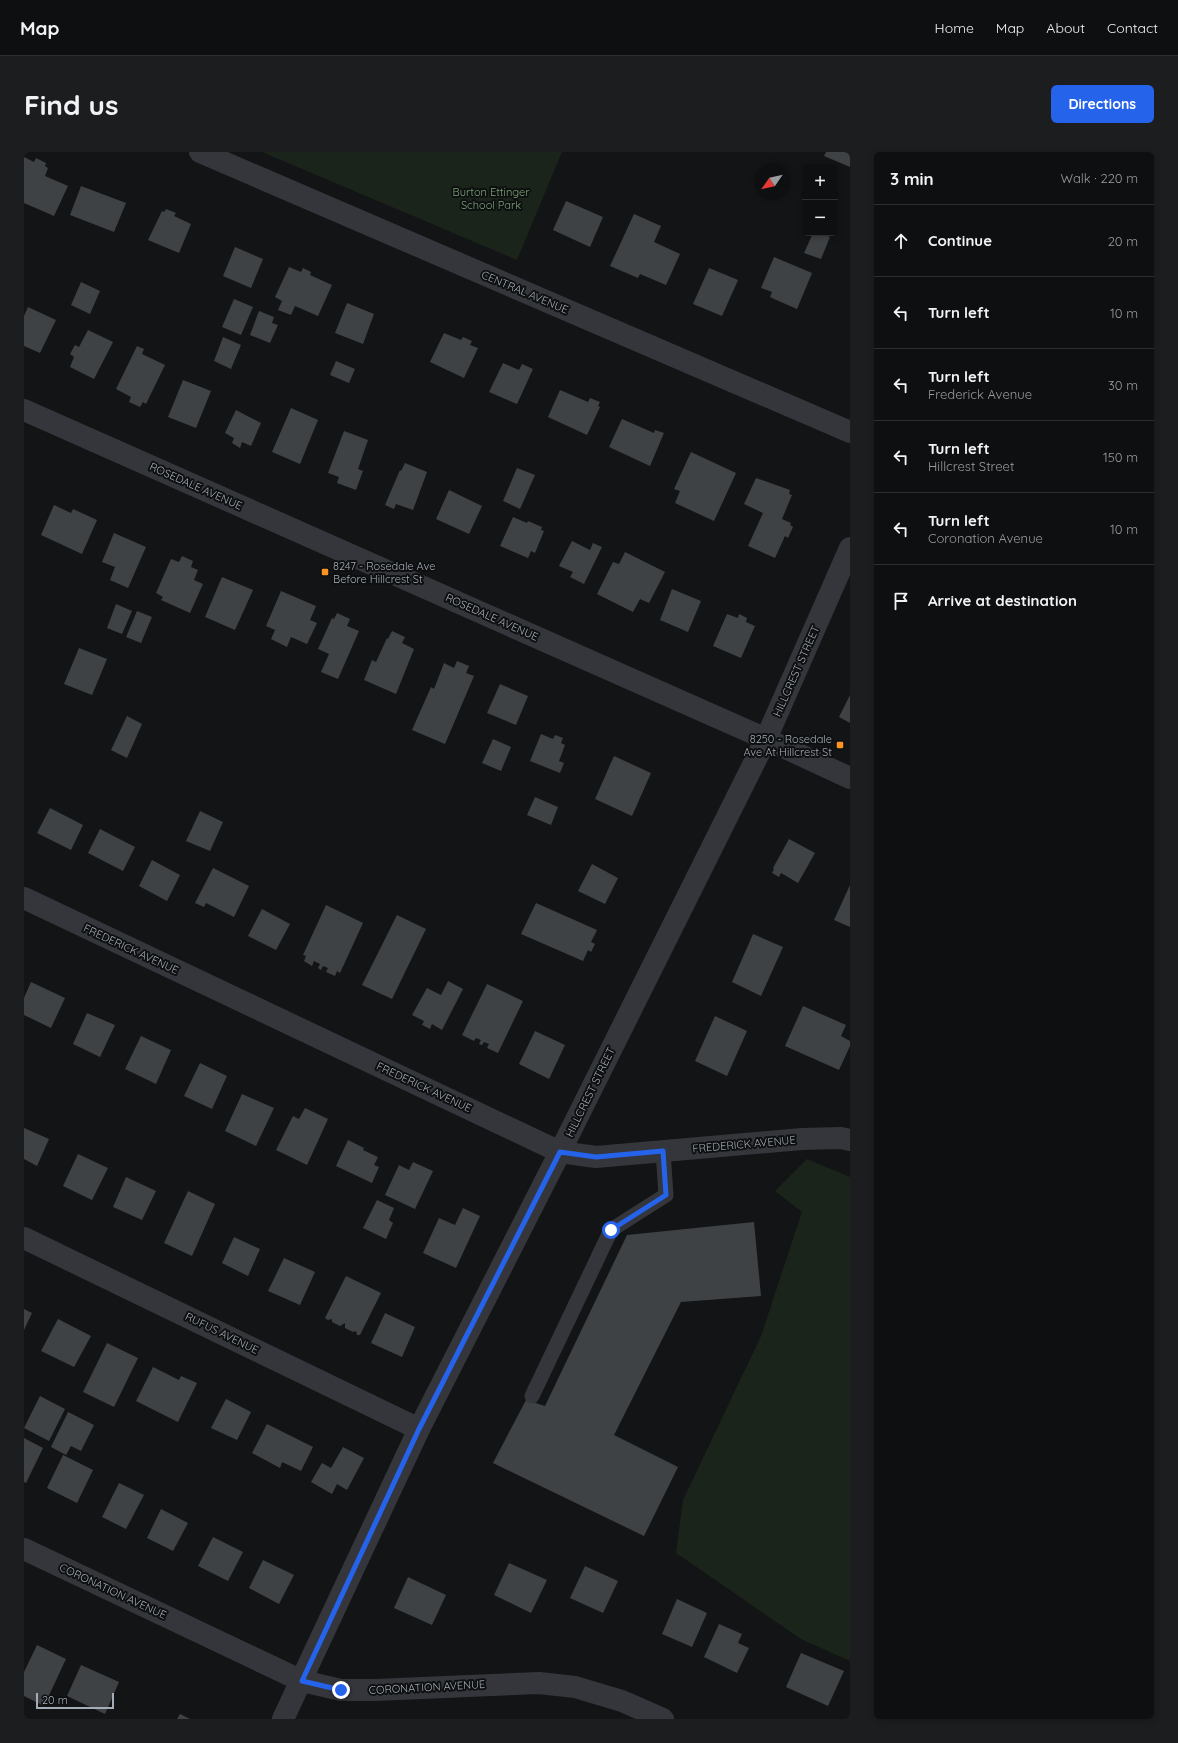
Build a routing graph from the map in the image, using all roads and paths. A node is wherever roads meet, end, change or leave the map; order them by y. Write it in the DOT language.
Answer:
graph roads {
  1 [pos="200,152"];
  2 [pos="24,410"];
  3 [pos="850,432"];
  4 [pos="850,548"];
  5 [pos="766,739"];
  6 [pos="850,778"];
  7 [pos="24,898"];
  8 [pos="850,1140"];
  9 [pos="663,1151"];
  10 [pos="560,1152"];
  11 [pos="24,1238"];
  12 [pos="532,1396"];
  13 [pos="419,1429"];
  14 [pos="24,1549"];
  15 [pos="302,1681"];
  16 [pos="283,1719"];
  17 [pos="663,1719"];
  1 -- 3 [label="street, CENTRAL AVENUE"];
  2 -- 5 [label="street, ROSEDALE AVENUE"];
  4 -- 5 [label="street, HILLCREST STREET"];
  5 -- 6 [label="street, ROSEDALE AVENUE"];
  5 -- 10 [label="street, HILLCREST STREET"];
  7 -- 10 [label="street, FREDERICK AVENUE"];
  8 -- 9 [label="street, FREDERICK AVENUE"];
  9 -- 10 [label="street, FREDERICK AVENUE"];
  9 -- 12 [label="lane"];
  10 -- 13 [label="street, HILLCREST STREET"];
  11 -- 13 [label="street, RUFUS AVENUE"];
  13 -- 15 [label="street, HILLCREST STREET"];
  14 -- 15 [label="street, CORONATION AVENUE"];
  15 -- 16 [label="street, HILLCREST STREET"];
  15 -- 17 [label="street, CORONATION AVENUE"];
}
